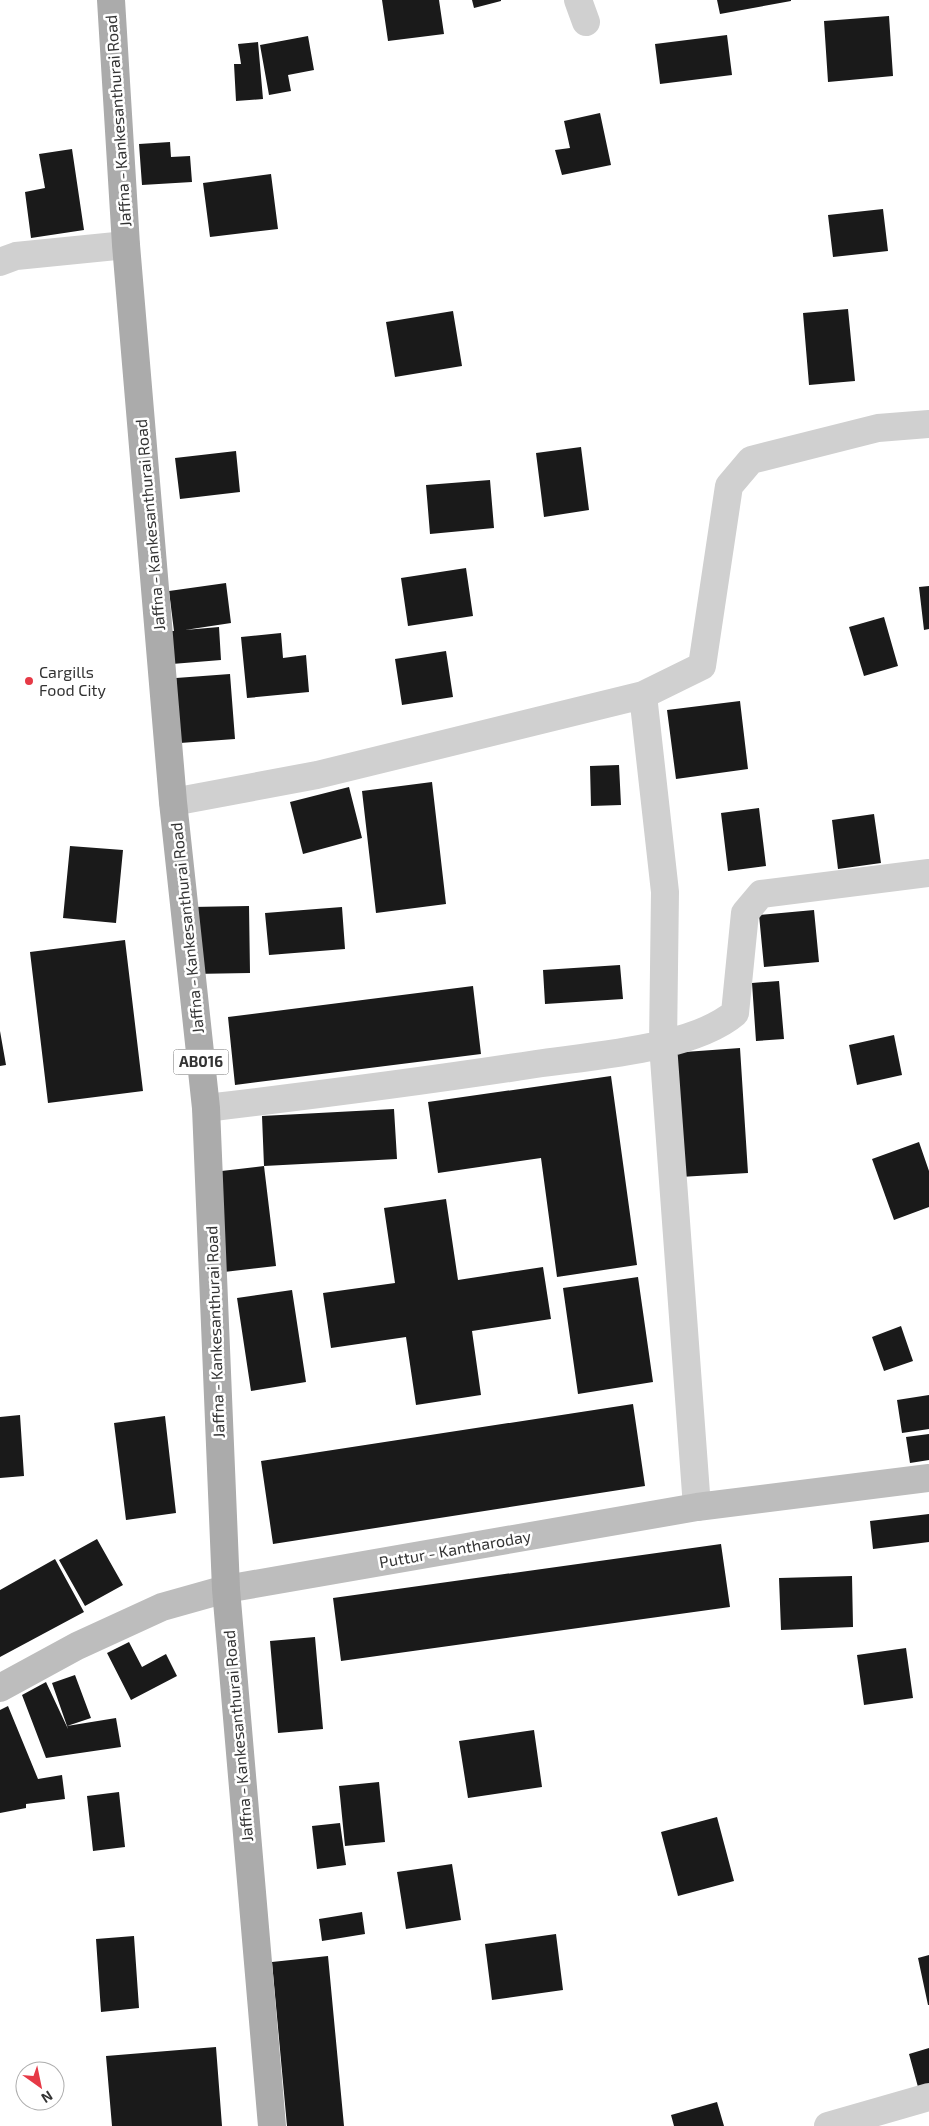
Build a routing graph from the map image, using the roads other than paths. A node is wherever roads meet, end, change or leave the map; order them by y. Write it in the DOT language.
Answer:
graph roads {
  1 [pos="111,0"];
  2 [pos="126,245"];
  3 [pos="0,262"];
  4 [pos="929,424"];
  5 [pos="643,695"];
  6 [pos="174,802"];
  7 [pos="929,873"];
  8 [pos="663,1045"];
  9 [pos="206,1108"];
  10 [pos="929,1478"];
  11 [pos="698,1507"];
  12 [pos="226,1589"];
  13 [pos="0,1688"];
  14 [pos="929,2097"];
  15 [pos="272,2126"];
  16 [pos="828,2126"];
  1 -- 2 [label="main road, Jaffna - Kankesanthurai Road / AB016"];
  2 -- 3 [label="street"];
  2 -- 6 [label="main road, Jaffna - Kankesanthurai Road / AB016"];
  4 -- 5 [label="street"];
  5 -- 6 [label="street"];
  5 -- 8 [label="street"];
  6 -- 9 [label="main road, Jaffna - Kankesanthurai Road / AB016"];
  7 -- 8 [label="street"];
  8 -- 9 [label="street"];
  8 -- 11 [label="street"];
  9 -- 12 [label="main road, Jaffna - Kankesanthurai Road / AB016"];
  10 -- 11 [label="main road, Puttur - Kantharoday"];
  11 -- 12 [label="main road, Puttur - Kantharoday"];
  12 -- 13 [label="main road, Puttur - Kantharoday"];
  12 -- 15 [label="main road, Jaffna - Kankesanthurai Road / AB016"];
  14 -- 16 [label="street"];
}
